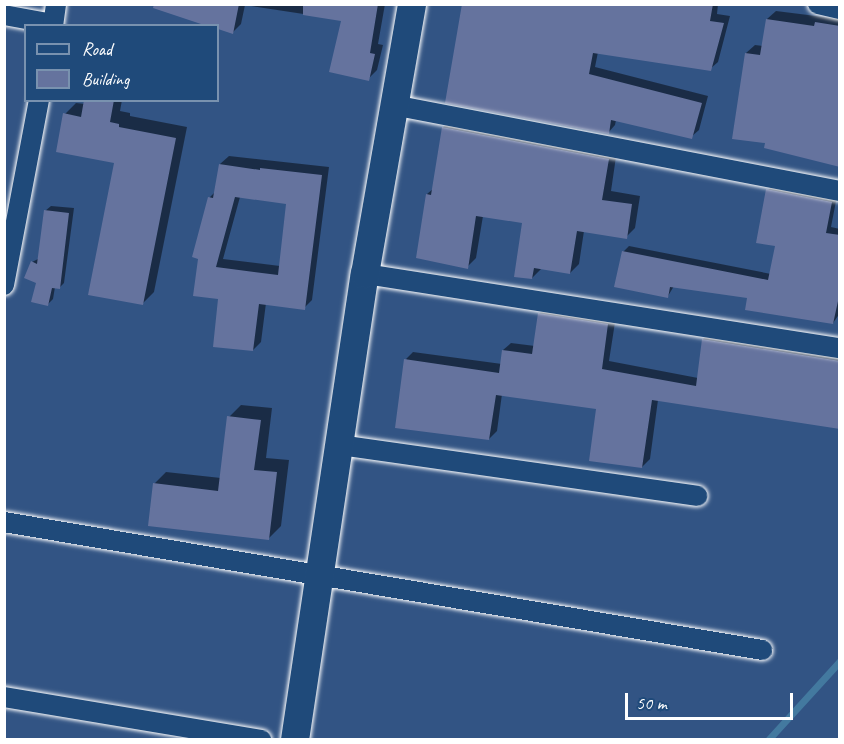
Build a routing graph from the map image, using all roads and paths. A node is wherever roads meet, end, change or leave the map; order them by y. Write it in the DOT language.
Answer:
graph roads {
  1 [pos="412,4"];
  2 [pos="818,4"];
  3 [pos="840,9"];
  4 [pos="4,15"];
  5 [pos="54,18"];
  6 [pos="38,102"];
  7 [pos="393,105"];
  8 [pos="14,185"];
  9 [pos="840,191"];
  10 [pos="365,274"];
  11 [pos="4,285"];
  12 [pos="840,348"];
  13 [pos="340,445"];
  14 [pos="697,496"];
  15 [pos="4,522"];
  16 [pos="321,577"];
  17 [pos="762,651"];
  18 [pos="4,697"];
  19 [pos="261,740"];
  20 [pos="295,740"];
  1 -- 7 [label="street"];
  2 -- 3 [label="street"];
  4 -- 5 [label="street"];
  6 -- 8 [label="street"];
  7 -- 9 [label="street"];
  7 -- 10 [label="street"];
  8 -- 11 [label="street"];
  10 -- 12 [label="street"];
  10 -- 13 [label="street"];
  13 -- 14 [label="street"];
  13 -- 16 [label="street"];
  15 -- 16 [label="street"];
  16 -- 17 [label="street"];
  16 -- 20 [label="street"];
  18 -- 19 [label="street"];
}
